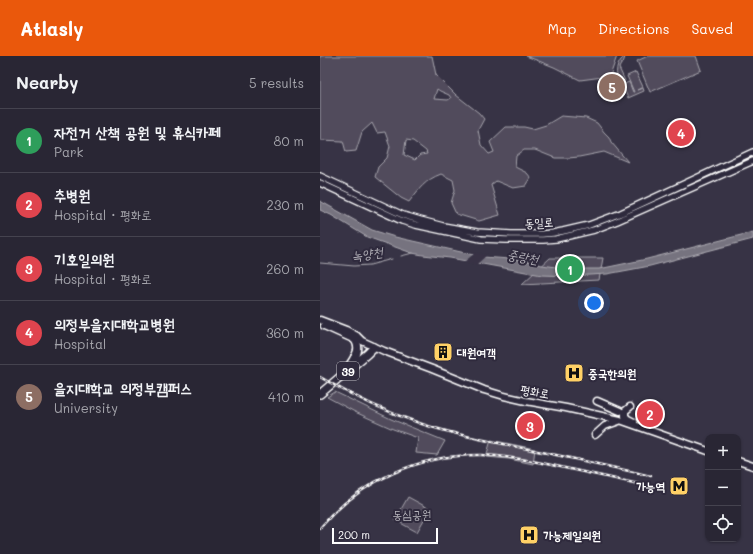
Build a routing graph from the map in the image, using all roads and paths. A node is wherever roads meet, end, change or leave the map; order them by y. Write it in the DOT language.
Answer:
graph roads {
  1 [pos="753,152"];
  2 [pos="753,161"];
  3 [pos="320,176"];
  4 [pos="320,183"];
  5 [pos="320,320"];
  6 [pos="320,324"];
  7 [pos="358,340"];
  8 [pos="374,347"];
  9 [pos="346,372"];
  10 [pos="320,394"];
  11 [pos="597,401"];
  12 [pos="630,407"];
  13 [pos="620,411"];
  14 [pos="620,420"];
  15 [pos="652,431"];
  16 [pos="596,435"];
  17 [pos="705,449"];
  18 [pos="741,462"];
  19 [pos="753,466"];
  1 -- 3 [label="street, 동일로"];
  2 -- 4 [label="street, 동일로"];
  5 -- 7 [label="main road, 평화로"];
  6 -- 7 [label="main road, 평화로"];
  7 -- 8 [label="main road, 평화로"];
  7 -- 9 [label="main road"];
  8 -- 9 [label="main road, 39"];
  8 -- 14 [label="main road, 평화로"];
  9 -- 10 [label="main road, 39"];
  11 -- 13 [label="main road"];
  12 -- 15 [label="main road"];
  14 -- 15 [label="main road, 평화로"];
  14 -- 16 [label="main road"];
  15 -- 17 [label="main road, 평화로"];
  18 -- 19 [label="main road"];
}
